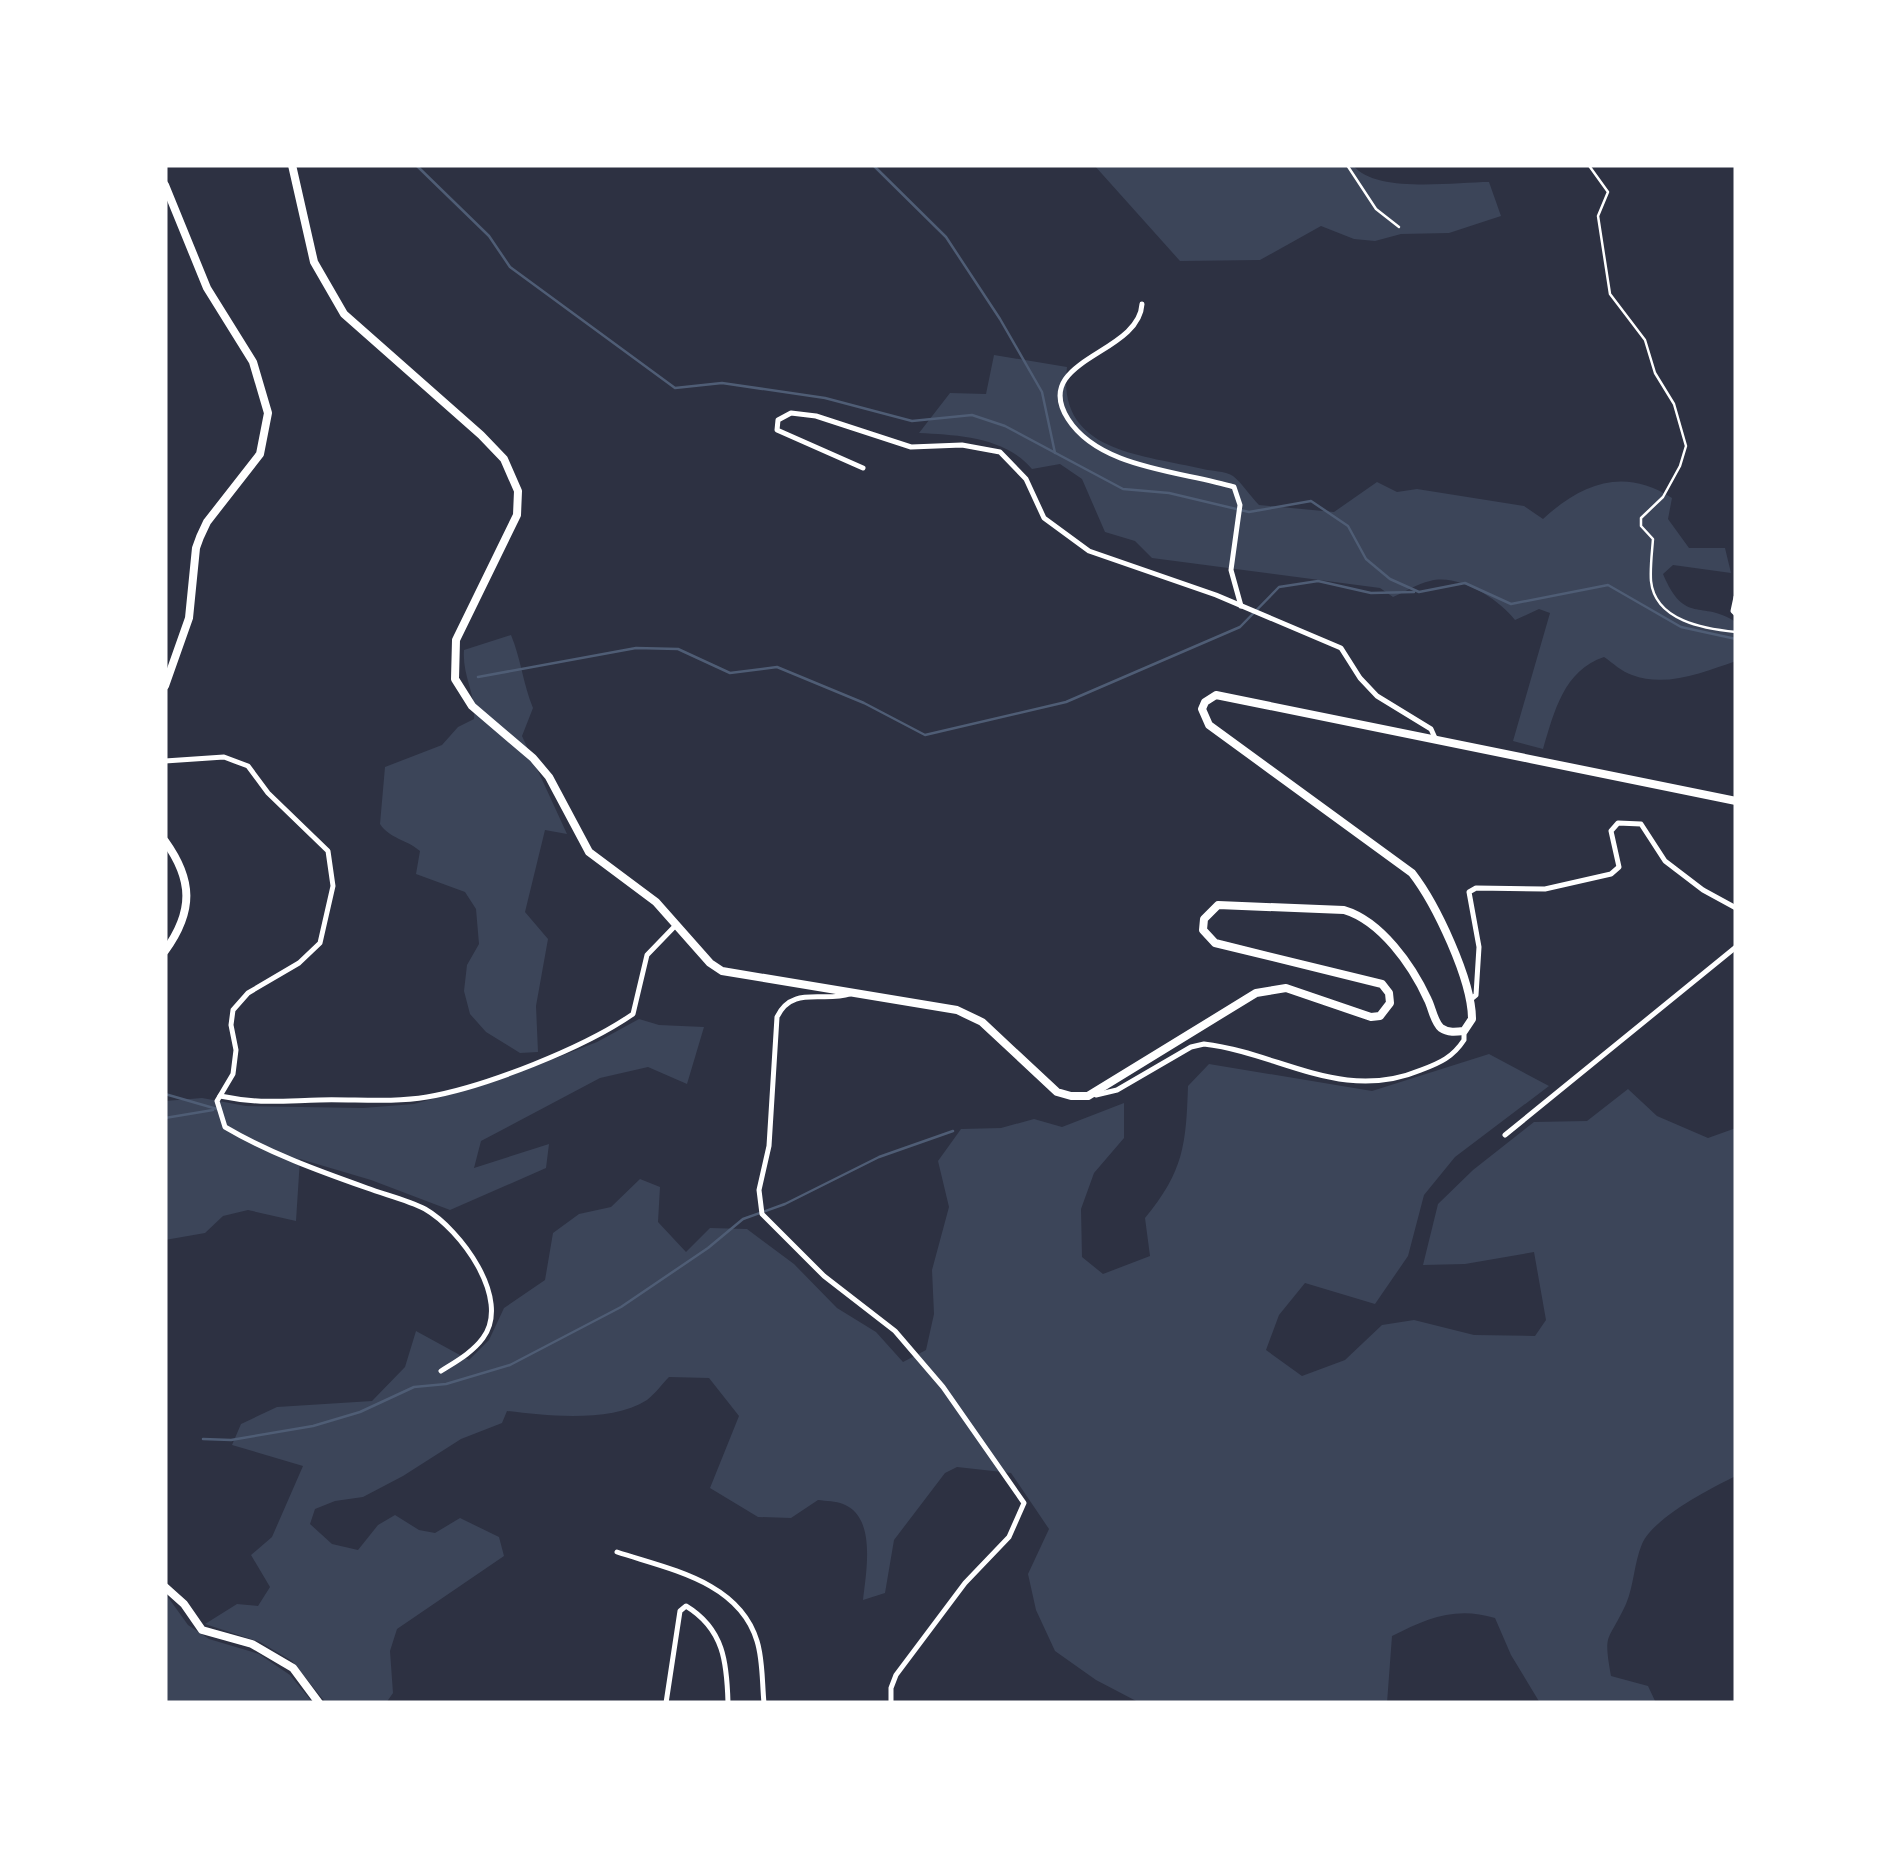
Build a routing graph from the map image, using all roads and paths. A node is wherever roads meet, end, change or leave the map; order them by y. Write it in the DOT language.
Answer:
graph roads {
  1 [pos="292,165"];
  2 [pos="1347,165"];
  3 [pos="1590,167"];
  4 [pos="165,185"];
  5 [pos="1400,227"];
  6 [pos="1142,304"];
  7 [pos="863,468"];
  8 [pos="1736,597"];
  9 [pos="1241,606"];
  10 [pos="1736,614"];
  11 [pos="1736,632"];
  12 [pos="165,686"];
  13 [pos="1436,738"];
  14 [pos="165,760"];
  15 [pos="1736,801"];
  16 [pos="165,841"];
  17 [pos="1736,908"];
  18 [pos="676,924"];
  19 [pos="1736,947"];
  20 [pos="165,951"];
  21 [pos="850,994"];
  22 [pos="1470,1000"];
  23 [pos="1464,1030"];
  24 [pos="220,1096"];
  25 [pos="1088,1096"];
  26 [pos="1505,1135"];
  27 [pos="440,1372"];
  28 [pos="617,1552"];
  29 [pos="165,1588"];
  30 [pos="319,1703"];
  31 [pos="666,1703"];
  32 [pos="728,1703"];
  33 [pos="764,1703"];
  34 [pos="892,1703"];
  1 -- 18 [label="main road"];
  2 -- 5 [label="path"];
  3 -- 11 [label="path"];
  4 -- 12 [label="main road"];
  6 -- 9 [label="street"];
  7 -- 9 [label="street"];
  8 -- 10 [label="street"];
  9 -- 13 [label="street"];
  13 -- 15 [label="main road"];
  13 -- 22 [label="main road"];
  14 -- 24 [label="street"];
  16 -- 20 [label="main road"];
  17 -- 22 [label="street"];
  18 -- 21 [label="main road"];
  18 -- 24 [label="street"];
  19 -- 26 [label="street"];
  21 -- 25 [label="main road"];
  21 -- 34 [label="street"];
  22 -- 23 [label="main road"];
  23 -- 25 [label="street"];
  23 -- 25 [label="main road"];
  24 -- 27 [label="street"];
  28 -- 33 [label="street"];
  29 -- 30 [label="main road"];
  31 -- 32 [label="street"];
}
